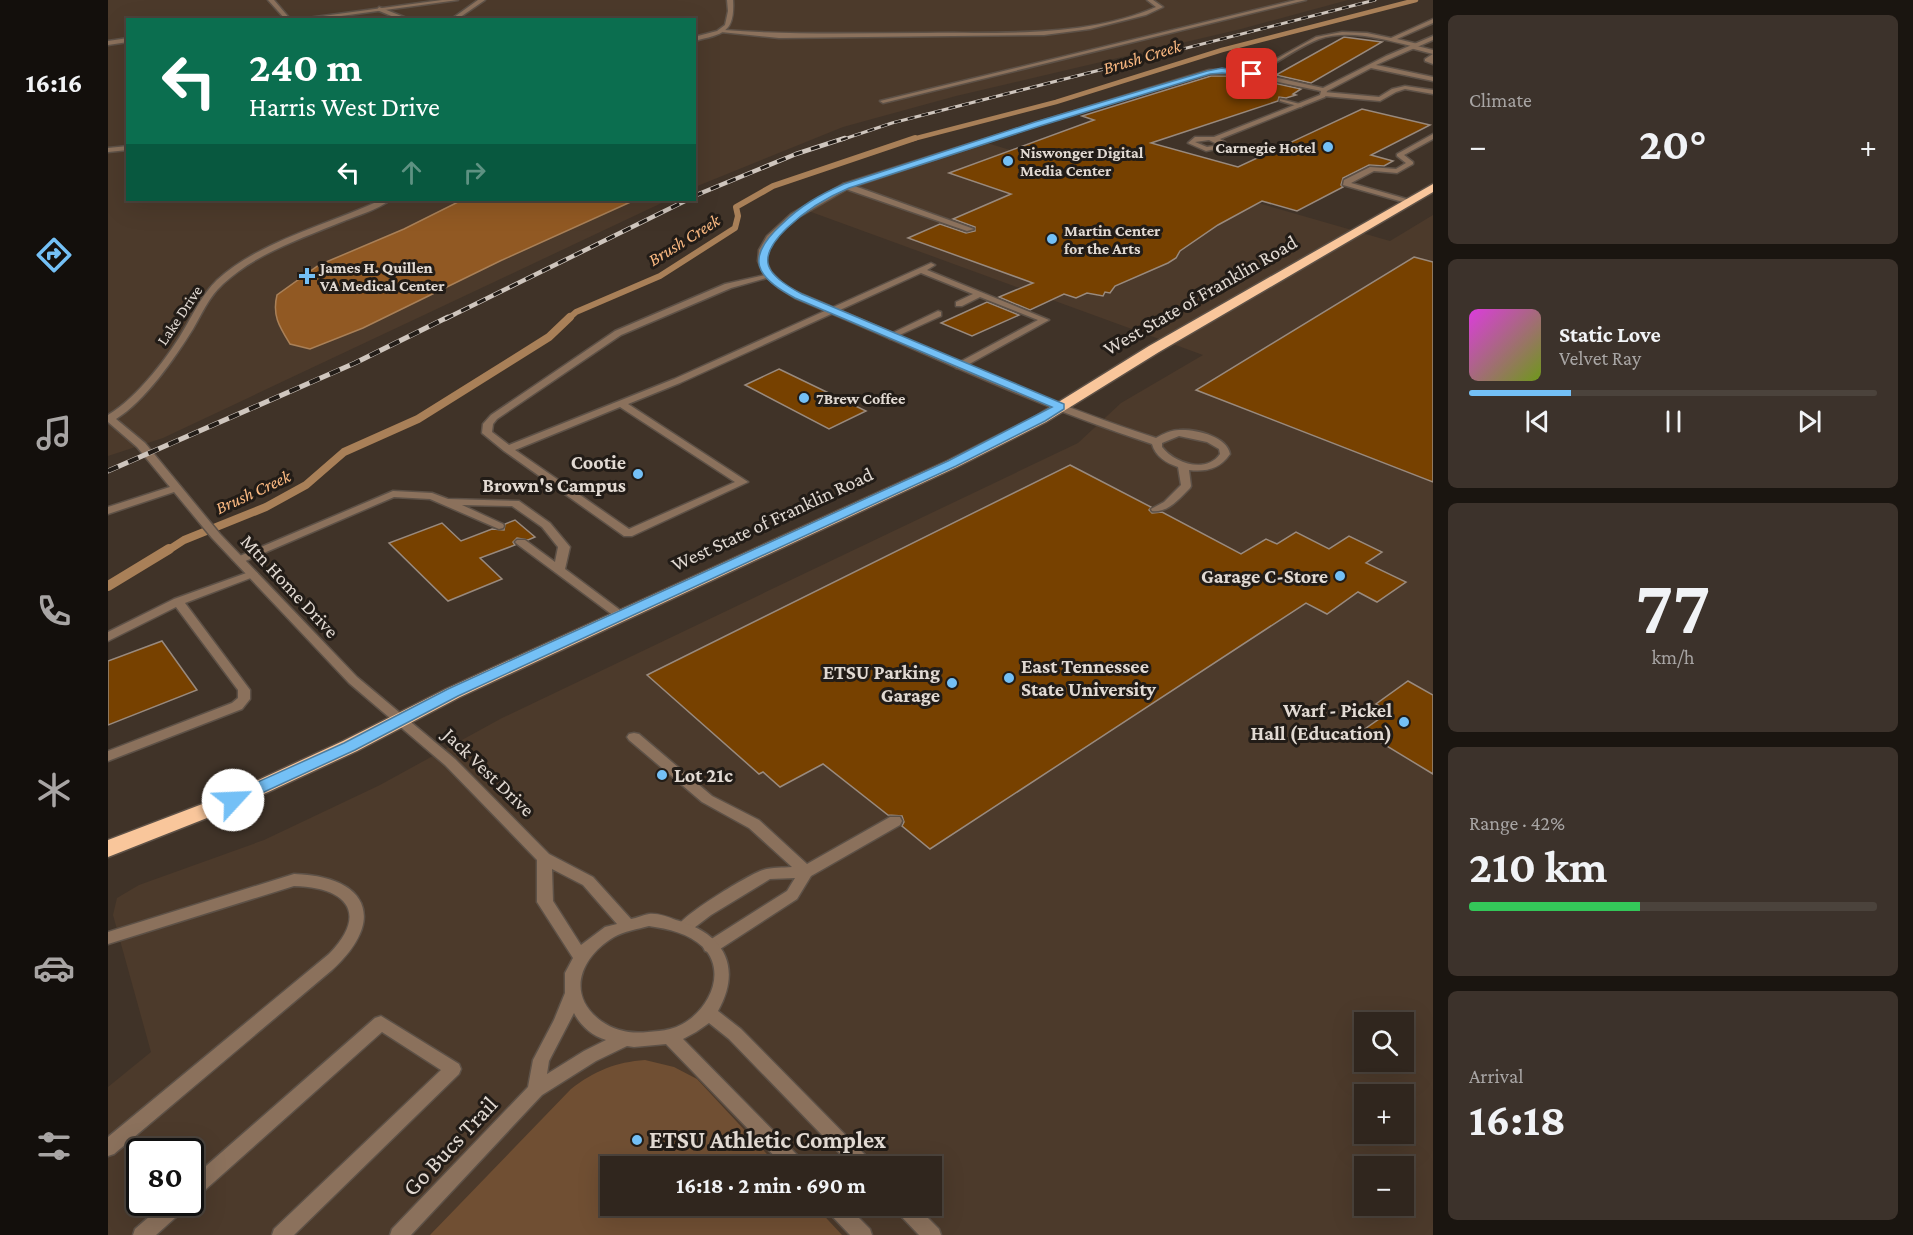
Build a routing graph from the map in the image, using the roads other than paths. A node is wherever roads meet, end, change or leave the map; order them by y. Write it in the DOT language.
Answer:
graph roads {
  1 [pos="271,0"];
  2 [pos="455,0"];
  3 [pos="482,0"];
  4 [pos="730,0"];
  5 [pos="1150,0"];
  6 [pos="1303,0"];
  7 [pos="379,9"];
  8 [pos="287,18"];
  9 [pos="310,18"];
  10 [pos="402,18"];
  11 [pos="455,18"];
  12 [pos="1433,21"];
  13 [pos="723,32"];
  14 [pos="1433,38"];
  15 [pos="696,39"];
  16 [pos="126,40"];
  17 [pos="1391,40"];
  18 [pos="108,43"];
  19 [pos="1414,46"];
  20 [pos="1433,54"];
  21 [pos="1381,62"];
  22 [pos="1433,62"];
  23 [pos="1371,66"];
  24 [pos="1252,74"];
  25 [pos="1433,74"];
  26 [pos="1433,79"];
  27 [pos="1324,92"];
  28 [pos="1433,92"];
  29 [pos="1282,100"];
  30 [pos="883,101"];
  31 [pos="1301,105"];
  32 [pos="1433,136"];
  33 [pos="1215,139"];
  34 [pos="1423,141"];
  35 [pos="1433,144"];
  36 [pos="126,148"];
  37 [pos="108,150"];
  38 [pos="846,186"];
  39 [pos="1433,187"];
  40 [pos="384,201"];
  41 [pos="1407,202"];
  42 [pos="970,229"];
  43 [pos="931,265"];
  44 [pos="921,270"];
  45 [pos="770,276"];
  46 [pos="979,294"];
  47 [pos="959,304"];
  48 [pos="834,310"];
  49 [pos="938,314"];
  50 [pos="890,336"];
  51 [pos="959,366"];
  52 [pos="621,404"];
  53 [pos="1060,406"];
  54 [pos="109,419"];
  55 [pos="1157,442"];
  56 [pos="508,449"];
  57 [pos="1183,465"];
  58 [pos="176,488"];
  59 [pos="444,502"];
  60 [pos="1156,509"];
  61 [pos="108,511"];
  62 [pos="499,526"];
  63 [pos="521,542"];
  64 [pos="239,560"];
  65 [pos="559,570"];
  66 [pos="252,574"];
  67 [pos="178,602"];
  68 [pos="622,616"];
  69 [pos="108,637"];
  70 [pos="400,720"];
  71 [pos="633,737"];
  72 [pos="108,756"];
  73 [pos="895,820"];
  74 [pos="108,849"];
  75 [pos="544,858"];
  76 [pos="806,872"];
  77 [pos="626,924"];
  78 [pos="685,927"];
  79 [pos="108,938"];
  80 [pos="711,946"];
  81 [pos="580,956"];
  82 [pos="572,996"];
  83 [pos="708,1012"];
  84 [pos="669,1036"];
  85 [pos="625,1040"];
  86 [pos="537,1090"];
  87 [pos="108,1148"];
  88 [pos="786,1156"];
  89 [pos="854,1156"];
  90 [pos="204,1180"];
  91 [pos="163,1216"];
  92 [pos="844,1216"];
  93 [pos="914,1216"];
  94 [pos="142,1235"];
  95 [pos="281,1235"];
  96 [pos="399,1235"];
  97 [pos="862,1235"];
  98 [pos="932,1235"];
  1 -- 8 [label="street"];
  2 -- 7 [label="street"];
  3 -- 11 [label="street"];
  4 -- 13 [label="street"];
  5 -- 13 [label="street"];
  6 -- 30 [label="street"];
  7 -- 9 [label="street"];
  7 -- 10 [label="street"];
  12 -- 17 [label="street"];
  13 -- 15 [label="street"];
  14 -- 19 [label="street"];
  16 -- 18 [label="street"];
  17 -- 19 [label="street"];
  17 -- 24 [label="street"];
  19 -- 20 [label="street"];
  19 -- 21 [label="street"];
  20 -- 22 [label="street"];
  21 -- 23 [label="street"];
  21 -- 25 [label="street"];
  23 -- 26 [label="street"];
  23 -- 27 [label="street"];
  24 -- 27 [label="street"];
  24 -- 38 [label="street"];
  27 -- 28 [label="street"];
  27 -- 31 [label="street"];
  29 -- 31 [label="street"];
  31 -- 33 [label="street"];
  32 -- 34 [label="street"];
  34 -- 35 [label="street"];
  34 -- 41 [label="street"];
  36 -- 37 [label="street"];
  38 -- 42 [label="street"];
  38 -- 45 [label="street"];
  39 -- 41 [label="highway, West State of Franklin Road"];
  40 -- 54 [label="street, Lake Drive"];
  41 -- 53 [label="highway, West State of Franklin Road"];
  43 -- 44 [label="street"];
  44 -- 46 [label="street"];
  44 -- 48 [label="street"];
  45 -- 48 [label="street"];
  45 -- 56 [label="street"];
  46 -- 47 [label="street"];
  46 -- 51 [label="street"];
  48 -- 50 [label="street"];
  48 -- 52 [label="street"];
  49 -- 50 [label="street"];
  50 -- 51 [label="street"];
  51 -- 53 [label="street"];
  52 -- 56 [label="street"];
  52 -- 56 [label="street"];
  53 -- 55 [label="street"];
  53 -- 68 [label="highway, West State of Franklin Road"];
  54 -- 58 [label="street, Mtn Home Drive"];
  55 -- 57 [label="street"];
  55 -- 57 [label="street"];
  57 -- 60 [label="street"];
  58 -- 61 [label="street"];
  58 -- 64 [label="street, Mtn Home Drive"];
  59 -- 62 [label="street"];
  59 -- 64 [label="street"];
  59 -- 65 [label="street"];
  63 -- 65 [label="street"];
  64 -- 66 [label="street, Mtn Home Drive"];
  65 -- 68 [label="street"];
  66 -- 67 [label="street"];
  66 -- 70 [label="street, Mtn Home Drive"];
  67 -- 69 [label="street"];
  67 -- 72 [label="street"];
  68 -- 70 [label="highway, West State of Franklin Road"];
  70 -- 74 [label="highway, West State of Franklin Road"];
  70 -- 75 [label="street, Jack Vest Drive"];
  71 -- 76 [label="street"];
  73 -- 76 [label="street"];
  75 -- 77 [label="street, Jack Vest Drive"];
  75 -- 81 [label="street"];
  76 -- 78 [label="street"];
  76 -- 80 [label="street"];
  77 -- 78 [label="street"];
  77 -- 81 [label="street"];
  78 -- 80 [label="street"];
  79 -- 87 [label="street"];
  80 -- 83 [label="street"];
  81 -- 82 [label="street"];
  82 -- 85 [label="street"];
  82 -- 86 [label="street"];
  83 -- 84 [label="street"];
  83 -- 89 [label="street"];
  84 -- 85 [label="street"];
  84 -- 88 [label="street"];
  85 -- 86 [label="street, Go Bucs Trail"];
  86 -- 96 [label="street, Go Bucs Trail"];
  90 -- 95 [label="street"];
  91 -- 94 [label="street"];
  92 -- 97 [label="street"];
  93 -- 98 [label="street"];
}
